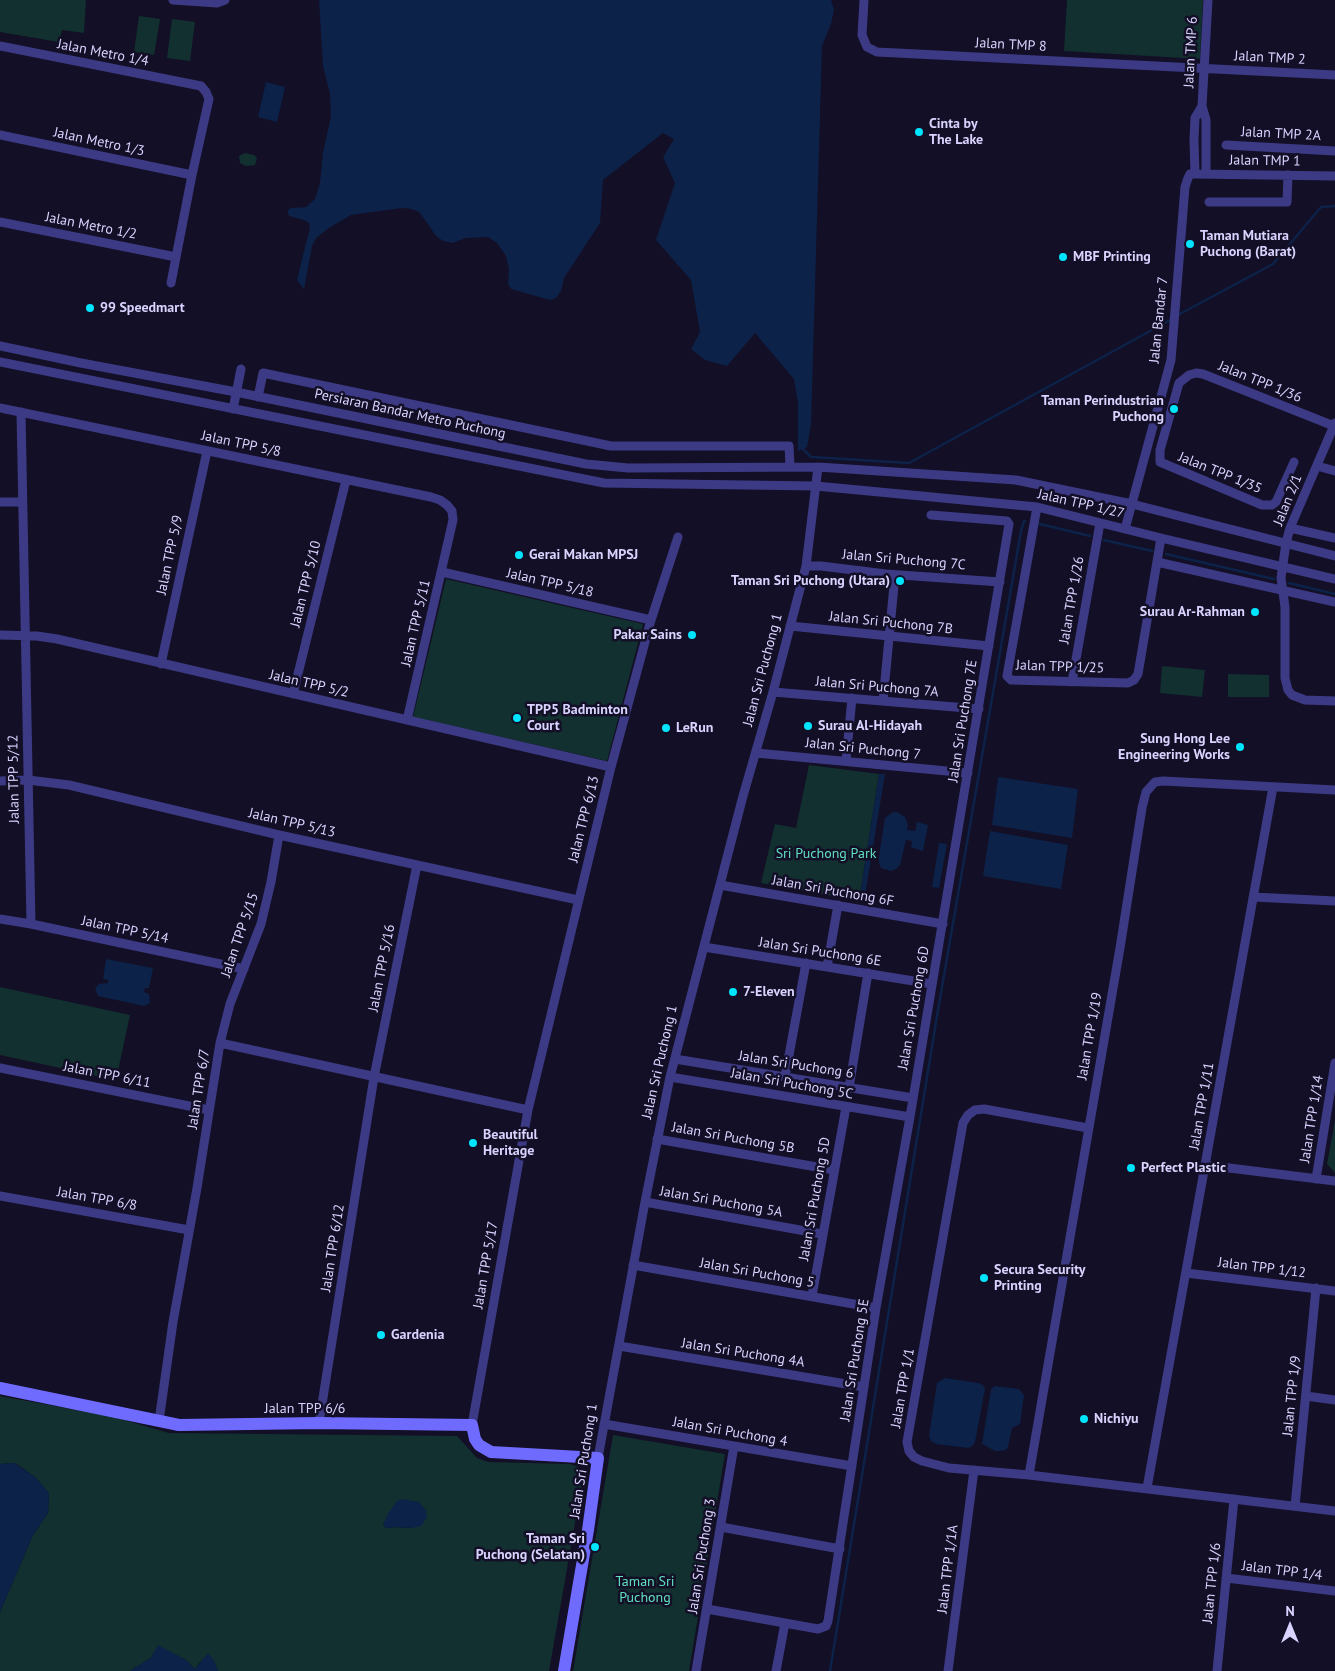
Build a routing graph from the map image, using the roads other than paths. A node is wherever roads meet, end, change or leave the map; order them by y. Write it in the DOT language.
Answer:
graph roads {
  1 [pos="173,0"];
  2 [pos="864,0"];
  3 [pos="1208,0"];
  4 [pos="221,1"];
  5 [pos="0,46"];
  6 [pos="1204,68"];
  7 [pos="1335,75"];
  8 [pos="1202,106"];
  9 [pos="0,135"];
  10 [pos="1226,145"];
  11 [pos="1335,151"];
  12 [pos="1195,174"];
  13 [pos="1206,174"];
  14 [pos="1288,175"];
  15 [pos="192,176"];
  16 [pos="1335,176"];
  17 [pos="1209,202"];
  18 [pos="0,222"];
  19 [pos="176,257"];
  20 [pos="171,284"];
  21 [pos="0,346"];
  22 [pos="0,362"];
  23 [pos="241,369"];
  24 [pos="236,392"];
  25 [pos="258,397"];
  26 [pos="0,408"];
  27 [pos="233,409"];
  28 [pos="21,412"];
  29 [pos="1169,413"];
  30 [pos="1334,424"];
  31 [pos="206,451"];
  32 [pos="1294,462"];
  33 [pos="790,466"];
  34 [pos="1317,466"];
  35 [pos="818,467"];
  36 [pos="1335,470"];
  37 [pos="346,480"];
  38 [pos="816,486"];
  39 [pos="0,502"];
  40 [pos="22,502"];
  41 [pos="1132,504"];
  42 [pos="1037,507"];
  43 [pos="931,515"];
  44 [pos="1100,523"];
  45 [pos="1290,528"];
  46 [pos="1125,529"];
  47 [pos="451,531"];
  48 [pos="678,537"];
  49 [pos="1161,538"];
  50 [pos="1335,538"];
  51 [pos="1286,543"];
  52 [pos="1335,556"];
  53 [pos="1157,562"];
  54 [pos="806,566"];
  55 [pos="1282,567"];
  56 [pos="442,572"];
  57 [pos="895,575"];
  58 [pos="1335,579"];
  59 [pos="1000,582"];
  60 [pos="1283,591"];
  61 [pos="1335,602"];
  62 [pos="651,620"];
  63 [pos="790,626"];
  64 [pos="0,634"];
  65 [pos="25,635"];
  66 [pos="890,636"];
  67 [pos="989,646"];
  68 [pos="161,664"];
  69 [pos="1072,682"];
  70 [pos="773,692"];
  71 [pos="294,694"];
  72 [pos="852,698"];
  73 [pos="883,701"];
  74 [pos="1335,701"];
  75 [pos="979,709"];
  76 [pos="407,720"];
  77 [pos="756,753"];
  78 [pos="846,761"];
  79 [pos="611,767"];
  80 [pos="968,774"];
  81 [pos="28,780"];
  82 [pos="0,781"];
  83 [pos="1273,787"];
  84 [pos="1335,790"];
  85 [pos="279,835"];
  86 [pos="417,865"];
  87 [pos="720,885"];
  88 [pos="1253,897"];
  89 [pos="578,900"];
  90 [pos="1335,901"];
  91 [pos="838,906"];
  92 [pos="0,919"];
  93 [pos="31,924"];
  94 [pos="942,924"];
  95 [pos="704,947"];
  96 [pos="806,963"];
  97 [pos="827,967"];
  98 [pos="244,969"];
  99 [pos="868,973"];
  100 [pos="932,984"];
  101 [pos="220,1043"];
  102 [pos="675,1059"];
  103 [pos="1335,1063"];
  104 [pos="0,1068"];
  105 [pos="374,1077"];
  106 [pos="670,1077"];
  107 [pos="785,1077"];
  108 [pos="849,1088"];
  109 [pos="913,1098"];
  110 [pos="846,1107"];
  111 [pos="209,1110"];
  112 [pos="528,1110"];
  113 [pos="910,1118"];
  114 [pos="1088,1128"];
  115 [pos="658,1139"];
  116 [pos="1205,1165"];
  117 [pos="834,1170"];
  118 [pos="1316,1179"];
  119 [pos="1335,1181"];
  120 [pos="0,1196"];
  121 [pos="644,1202"];
  122 [pos="190,1230"];
  123 [pos="822,1234"];
  124 [pos="633,1265"];
  125 [pos="1186,1273"];
  126 [pos="1316,1288"];
  127 [pos="1335,1291"];
  128 [pos="812,1296"];
  129 [pos="876,1308"];
  130 [pos="618,1346"];
  131 [pos="864,1387"];
  132 [pos="0,1388"];
  133 [pos="1306,1396"];
  134 [pos="1335,1400"];
  135 [pos="158,1421"];
  136 [pos="319,1423"];
  137 [pos="604,1424"];
  138 [pos="472,1425"];
  139 [pos="734,1446"];
  140 [pos="598,1458"];
  141 [pos="852,1466"];
  142 [pos="974,1470"];
  143 [pos="1030,1475"];
  144 [pos="1148,1488"];
  145 [pos="1234,1499"];
  146 [pos="1295,1506"];
  147 [pos="1335,1511"];
  148 [pos="721,1527"];
  149 [pos="840,1549"];
  150 [pos="1226,1578"];
  151 [pos="1335,1591"];
  152 [pos="707,1609"];
  153 [pos="785,1623"];
  154 [pos="564,1671"];
  155 [pos="696,1671"];
  156 [pos="776,1671"];
  157 [pos="948,1671"];
  158 [pos="1217,1671"];
  1 -- 4 [label="street"];
  2 -- 6 [label="street, Jalan TMP 8"];
  3 -- 6 [label="street, Jalan TMP 6"];
  5 -- 15 [label="street, Jalan Metro 1/4"];
  6 -- 7 [label="street, Jalan TMP 2"];
  6 -- 8 [label="street, Jalan TMP 6"];
  8 -- 12 [label="street, Jalan TMP 6"];
  8 -- 13 [label="street, Jalan TMP 6"];
  9 -- 15 [label="street, Jalan Metro 1/3"];
  10 -- 11 [label="street, Jalan TMP 2A"];
  12 -- 13 [label="street, Jalan TMP 1"];
  12 -- 41 [label="street, Jalan Bandar 7"];
  13 -- 14 [label="street, Jalan TMP 1"];
  14 -- 16 [label="street, Jalan TMP 1"];
  14 -- 17 [label="street"];
  15 -- 19 [label="street"];
  18 -- 19 [label="street, Jalan Metro 1/2"];
  19 -- 20 [label="street"];
  21 -- 24 [label="street, Persiaran Bandar Metro Puchong"];
  22 -- 27 [label="street"];
  23 -- 24 [label="street"];
  24 -- 25 [label="street, Persiaran Bandar Metro Puchong"];
  24 -- 27 [label="street"];
  25 -- 33 [label="street, Persiaran Bandar Metro Puchong"];
  25 -- 33 [label="street"];
  26 -- 28 [label="street, Jalan TPP 5/8"];
  27 -- 38 [label="street"];
  28 -- 31 [label="street, Jalan TPP 5/8"];
  28 -- 40 [label="street, Jalan TPP 5/12"];
  29 -- 30 [label="street, Jalan TPP 1/36"];
  29 -- 32 [label="street, Jalan TPP 1/35"];
  30 -- 34 [label="street, Jalan 2/1"];
  31 -- 37 [label="street, Jalan TPP 5/8"];
  31 -- 68 [label="street, Jalan TPP 5/9"];
  33 -- 35 [label="street, Persiaran Bandar Metro Puchong"];
  34 -- 36 [label="street"];
  34 -- 45 [label="street, Jalan 2/1"];
  35 -- 38 [label="street, Jalan Sri Puchong 1"];
  35 -- 41 [label="street, Jalan TPP 1/27"];
  37 -- 47 [label="street, Jalan TPP 5/8"];
  37 -- 71 [label="street, Jalan TPP 5/10"];
  38 -- 42 [label="street, Jalan TPP 1/27"];
  38 -- 54 [label="street, Jalan Sri Puchong 1"];
  39 -- 40 [label="street"];
  40 -- 65 [label="street, Jalan TPP 5/12"];
  41 -- 46 [label="street, Jalan Bandar 7"];
  41 -- 51 [label="street, Jalan TPP 1/27"];
  42 -- 44 [label="street, Jalan TPP 1/27"];
  42 -- 69 [label="street, Jalan TPP 1/25"];
  43 -- 59 [label="street, Jalan Sri Puchong 7E"];
  44 -- 46 [label="street, Jalan TPP 1/27"];
  44 -- 69 [label="street, Jalan TPP 1/26"];
  45 -- 50 [label="street"];
  45 -- 51 [label="street, Jalan 2/1"];
  46 -- 49 [label="street, Jalan TPP 1/27"];
  47 -- 56 [label="street, Jalan TPP 5/11"];
  48 -- 62 [label="street, Jalan TPP 6/13"];
  49 -- 53 [label="street, Jalan TPP 1/25"];
  49 -- 55 [label="street, Jalan TPP 1/27"];
  51 -- 52 [label="street, Jalan TPP 1/27"];
  51 -- 55 [label="street, Jalan 2/1"];
  53 -- 60 [label="street"];
  53 -- 69 [label="street, Jalan TPP 1/25"];
  54 -- 57 [label="street, Jalan Sri Puchong 7C"];
  54 -- 63 [label="street, Jalan Sri Puchong 1"];
  55 -- 58 [label="street, Jalan TPP 1/27"];
  55 -- 60 [label="street, Jalan 2/1"];
  56 -- 62 [label="street, Jalan TPP 5/18"];
  56 -- 76 [label="street, Jalan TPP 5/11"];
  57 -- 59 [label="street, Jalan Sri Puchong 7C"];
  57 -- 66 [label="street"];
  59 -- 67 [label="street, Jalan Sri Puchong 7E"];
  60 -- 61 [label="street"];
  60 -- 74 [label="street, Jalan 2/1"];
  62 -- 79 [label="street, Jalan TPP 6/13"];
  63 -- 66 [label="street, Jalan Sri Puchong 7B"];
  63 -- 70 [label="street, Jalan Sri Puchong 1"];
  64 -- 65 [label="street, Jalan TPP 5/2"];
  65 -- 68 [label="street, Jalan TPP 5/2"];
  65 -- 81 [label="street, Jalan TPP 5/12"];
  66 -- 67 [label="street, Jalan Sri Puchong 7B"];
  66 -- 73 [label="street"];
  67 -- 75 [label="street, Jalan Sri Puchong 7E"];
  68 -- 71 [label="street, Jalan TPP 5/2"];
  70 -- 72 [label="street, Jalan Sri Puchong 7A"];
  70 -- 77 [label="street, Jalan Sri Puchong 1"];
  71 -- 76 [label="street, Jalan TPP 5/2"];
  72 -- 73 [label="street, Jalan Sri Puchong 7A"];
  72 -- 78 [label="street"];
  73 -- 75 [label="street, Jalan Sri Puchong 7A"];
  75 -- 80 [label="street, Jalan Sri Puchong 7E"];
  76 -- 79 [label="street, Jalan TPP 5/2"];
  77 -- 78 [label="street, Jalan Sri Puchong 7"];
  77 -- 87 [label="street, Jalan Sri Puchong 1"];
  78 -- 80 [label="street, Jalan Sri Puchong 7"];
  79 -- 89 [label="street, Jalan TPP 6/13"];
  80 -- 94 [label="street, Jalan Sri Puchong 7E"];
  81 -- 82 [label="street, Jalan TPP 5/13"];
  81 -- 85 [label="street, Jalan TPP 5/13"];
  81 -- 93 [label="street, Jalan TPP 5/12"];
  83 -- 84 [label="street, Jalan TPP 1/19"];
  83 -- 88 [label="street, Jalan TPP 1/11"];
  83 -- 114 [label="street, Jalan TPP 1/19"];
  85 -- 86 [label="street, Jalan TPP 5/13"];
  85 -- 98 [label="street, Jalan TPP 5/15"];
  86 -- 89 [label="street, Jalan TPP 5/13"];
  86 -- 105 [label="street, Jalan TPP 5/16"];
  87 -- 91 [label="street, Jalan Sri Puchong 6F"];
  87 -- 95 [label="street, Jalan Sri Puchong 1"];
  88 -- 90 [label="street"];
  88 -- 116 [label="street, Jalan TPP 1/11"];
  89 -- 112 [label="street, Jalan TPP 6/13"];
  91 -- 94 [label="street, Jalan Sri Puchong 6F"];
  91 -- 97 [label="street"];
  92 -- 93 [label="street, Jalan TPP 5/14"];
  93 -- 98 [label="street, Jalan TPP 5/14"];
  94 -- 100 [label="street, Jalan Sri Puchong 6D"];
  95 -- 96 [label="street, Jalan Sri Puchong 6E"];
  95 -- 102 [label="street, Jalan Sri Puchong 1"];
  96 -- 97 [label="street, Jalan Sri Puchong 6E"];
  96 -- 107 [label="street"];
  97 -- 99 [label="street, Jalan Sri Puchong 6E"];
  98 -- 101 [label="street, Jalan TPP 5/15"];
  99 -- 100 [label="street, Jalan Sri Puchong 6E"];
  99 -- 108 [label="street"];
  100 -- 109 [label="street, Jalan Sri Puchong 6D"];
  101 -- 105 [label="street, Jalan TPP 6/7"];
  101 -- 111 [label="street, Jalan TPP 6/7"];
  102 -- 106 [label="street, Jalan Sri Puchong 1"];
  102 -- 107 [label="street, Jalan Sri Puchong 6"];
  103 -- 118 [label="street, Jalan TPP 1/14"];
  104 -- 111 [label="street, Jalan TPP 6/11"];
  105 -- 112 [label="street, Jalan TPP 6/7"];
  105 -- 136 [label="street, Jalan TPP 6/12"];
  106 -- 110 [label="street, Jalan Sri Puchong 5C"];
  106 -- 115 [label="street, Jalan Sri Puchong 1"];
  107 -- 108 [label="street, Jalan Sri Puchong 6"];
  108 -- 109 [label="street, Jalan Sri Puchong 6"];
  109 -- 113 [label="street, Jalan Sri Puchong 5E"];
  110 -- 113 [label="street, Jalan Sri Puchong 5C"];
  110 -- 117 [label="street, Jalan Sri Puchong 5D"];
  111 -- 122 [label="street, Jalan TPP 6/7"];
  112 -- 138 [label="street, Jalan TPP 5/17"];
  113 -- 129 [label="street, Jalan Sri Puchong 5E"];
  114 -- 142 [label="street, Jalan TPP 1/1"];
  114 -- 143 [label="street, Jalan TPP 1/19"];
  115 -- 117 [label="street, Jalan Sri Puchong 5B"];
  115 -- 121 [label="street, Jalan Sri Puchong 1"];
  116 -- 118 [label="street"];
  116 -- 125 [label="street, Jalan TPP 1/11"];
  117 -- 123 [label="street, Jalan Sri Puchong 5D"];
  118 -- 119 [label="street"];
  120 -- 122 [label="street, Jalan TPP 6/8"];
  121 -- 123 [label="street, Jalan Sri Puchong 5A"];
  121 -- 124 [label="street, Jalan Sri Puchong 1"];
  122 -- 135 [label="street, Jalan TPP 6/7"];
  123 -- 128 [label="street, Jalan Sri Puchong 5D"];
  124 -- 128 [label="street, Jalan Sri Puchong 5"];
  124 -- 130 [label="street, Jalan Sri Puchong 1"];
  125 -- 126 [label="street, Jalan TPP 1/12"];
  125 -- 144 [label="street, Jalan TPP 1/11"];
  126 -- 127 [label="street, Jalan TPP 1/12"];
  126 -- 133 [label="street, Jalan TPP 1/9"];
  128 -- 129 [label="street, Jalan Sri Puchong 5"];
  129 -- 131 [label="street, Jalan Sri Puchong 5E"];
  130 -- 131 [label="street, Jalan Sri Puchong 4A"];
  130 -- 137 [label="street, Jalan Sri Puchong 1"];
  131 -- 141 [label="street, Jalan Sri Puchong 5E"];
  132 -- 135 [label="street, Jalan TPP 6/6"];
  133 -- 134 [label="street"];
  133 -- 146 [label="street, Jalan TPP 1/9"];
  135 -- 136 [label="street, Jalan TPP 6/6"];
  136 -- 138 [label="street, Jalan TPP 6/6"];
  137 -- 139 [label="street, Jalan Sri Puchong 4"];
  137 -- 140 [label="street, Jalan Sri Puchong 1"];
  138 -- 140 [label="street"];
  139 -- 141 [label="street, Jalan Sri Puchong 4"];
  139 -- 148 [label="street, Jalan Sri Puchong 3"];
  140 -- 154 [label="street, Jalan Sri Puchong 1"];
  141 -- 149 [label="street, Jalan Sri Puchong 5E"];
  142 -- 143 [label="street, Jalan TPP 1/1"];
  142 -- 157 [label="street, Jalan TPP 1/1A"];
  143 -- 144 [label="street, Jalan TPP 1/1"];
  144 -- 145 [label="street, Jalan TPP 1/1"];
  145 -- 146 [label="street, Jalan TPP 1/1"];
  145 -- 150 [label="street, Jalan TPP 1/6"];
  146 -- 147 [label="street, Jalan TPP 1/1"];
  148 -- 149 [label="street"];
  148 -- 152 [label="street, Jalan Sri Puchong 3"];
  149 -- 153 [label="street, Jalan Sri Puchong 5E"];
  150 -- 151 [label="street, Jalan TPP 1/4"];
  150 -- 158 [label="street, Jalan TPP 1/6"];
  152 -- 153 [label="street"];
  152 -- 155 [label="street, Jalan Sri Puchong 3"];
  153 -- 156 [label="street"];
}
